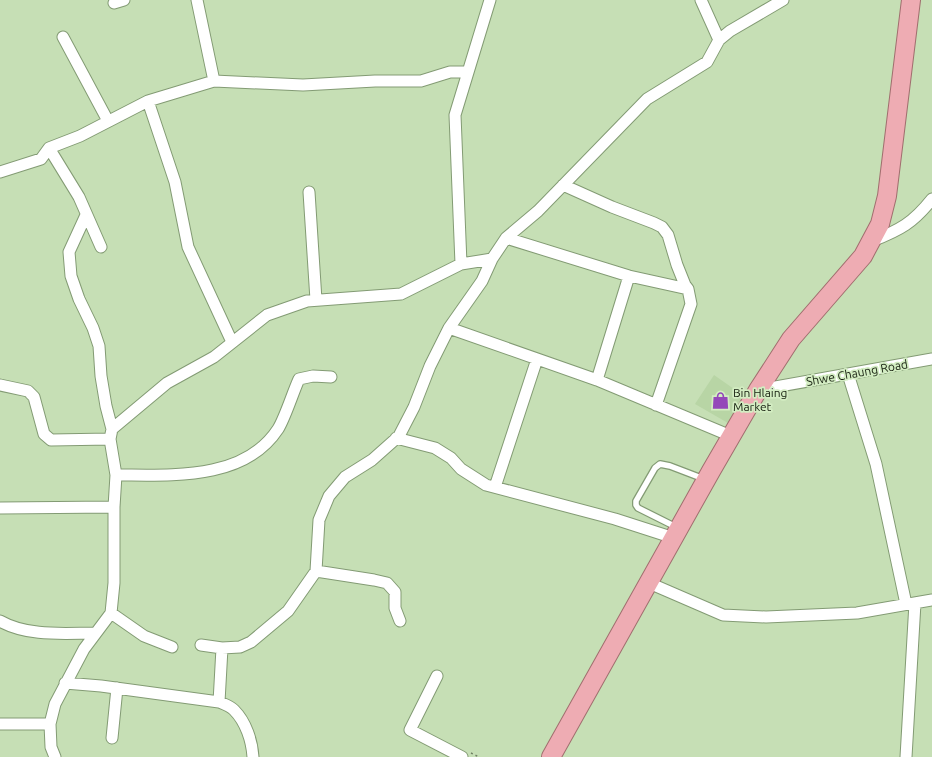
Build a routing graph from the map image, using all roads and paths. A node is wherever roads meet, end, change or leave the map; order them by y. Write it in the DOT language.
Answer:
graph roads {
  1 [pos="197,0"];
  2 [pos="490,0"];
  3 [pos="701,0"];
  4 [pos="783,0"];
  5 [pos="910,0"];
  6 [pos="63,38"];
  7 [pos="719,40"];
  8 [pos="468,72"];
  9 [pos="214,81"];
  10 [pos="148,101"];
  11 [pos="108,121"];
  12 [pos="50,148"];
  13 [pos="0,172"];
  14 [pos="563,185"];
  15 [pos="309,192"];
  16 [pos="932,199"];
  17 [pos="86,215"];
  18 [pos="506,238"];
  19 [pos="872,241"];
  20 [pos="101,247"];
  21 [pos="492,260"];
  22 [pos="461,264"];
  23 [pos="629,276"];
  24 [pos="688,289"];
  25 [pos="316,300"];
  26 [pos="449,328"];
  27 [pos="232,342"];
  28 [pos="538,359"];
  29 [pos="932,359"];
  30 [pos="848,374"];
  31 [pos="331,377"];
  32 [pos="597,380"];
  33 [pos="0,385"];
  34 [pos="758,390"];
  35 [pos="656,405"];
  36 [pos="111,434"];
  37 [pos="731,436"];
  38 [pos="396,438"];
  39 [pos="116,475"];
  40 [pos="706,480"];
  41 [pos="495,487"];
  42 [pos="114,507"];
  43 [pos="0,508"];
  44 [pos="676,533"];
  45 [pos="316,571"];
  46 [pos="649,583"];
  47 [pos="932,600"];
  48 [pos="911,603"];
  49 [pos="111,613"];
  50 [pos="0,621"];
  51 [pos="400,621"];
  52 [pos="96,633"];
  53 [pos="201,645"];
  54 [pos="172,647"];
  55 [pos="222,648"];
  56 [pos="436,676"];
  57 [pos="65,683"];
  58 [pos="117,688"];
  59 [pos="219,702"];
  60 [pos="0,724"];
  61 [pos="50,724"];
  62 [pos="112,738"];
  63 [pos="55,757"];
  64 [pos="253,757"];
  65 [pos="462,757"];
  66 [pos="551,757"];
  67 [pos="906,757"];
  1 -- 9 [label="street"];
  2 -- 8 [label="street"];
  3 -- 7 [label="street"];
  4 -- 7 [label="street"];
  5 -- 19 [label="highway"];
  6 -- 11 [label="street"];
  7 -- 14 [label="street"];
  8 -- 9 [label="street"];
  8 -- 22 [label="street"];
  9 -- 10 [label="street"];
  10 -- 11 [label="street"];
  10 -- 27 [label="street"];
  11 -- 12 [label="street"];
  12 -- 13 [label="street"];
  12 -- 17 [label="street"];
  14 -- 18 [label="street"];
  14 -- 24 [label="street"];
  15 -- 25 [label="street"];
  16 -- 19 [label="street"];
  17 -- 20 [label="street"];
  17 -- 36 [label="street"];
  18 -- 21 [label="street"];
  18 -- 23 [label="street"];
  19 -- 34 [label="highway"];
  21 -- 22 [label="street"];
  21 -- 26 [label="street"];
  22 -- 25 [label="street"];
  23 -- 24 [label="street"];
  23 -- 32 [label="street"];
  24 -- 35 [label="street"];
  25 -- 27 [label="street"];
  26 -- 28 [label="street"];
  26 -- 38 [label="street"];
  27 -- 36 [label="street"];
  28 -- 32 [label="street"];
  28 -- 41 [label="street"];
  29 -- 30 [label="street, Shwe Chaung Road"];
  30 -- 34 [label="street, Shwe Chaung Road"];
  30 -- 48 [label="street"];
  31 -- 39 [label="street"];
  32 -- 35 [label="street"];
  33 -- 36 [label="street"];
  34 -- 37 [label="highway"];
  35 -- 37 [label="street"];
  36 -- 39 [label="street"];
  37 -- 40 [label="highway"];
  38 -- 41 [label="street"];
  38 -- 45 [label="street"];
  39 -- 42 [label="street"];
  40 -- 44 [label="highway"];
  40 -- 44 [label="lane"];
  41 -- 44 [label="street"];
  42 -- 43 [label="street"];
  42 -- 49 [label="street"];
  44 -- 46 [label="highway"];
  45 -- 51 [label="street"];
  45 -- 55 [label="street"];
  46 -- 48 [label="street"];
  46 -- 66 [label="highway"];
  47 -- 48 [label="street"];
  48 -- 67 [label="street"];
  49 -- 52 [label="street"];
  49 -- 54 [label="street"];
  50 -- 52 [label="street"];
  52 -- 57 [label="street"];
  53 -- 55 [label="street"];
  55 -- 59 [label="street"];
  56 -- 65 [label="street"];
  57 -- 58 [label="street"];
  57 -- 61 [label="street"];
  58 -- 59 [label="street"];
  58 -- 62 [label="street"];
  59 -- 64 [label="street"];
  60 -- 61 [label="street"];
  61 -- 63 [label="street"];
}
